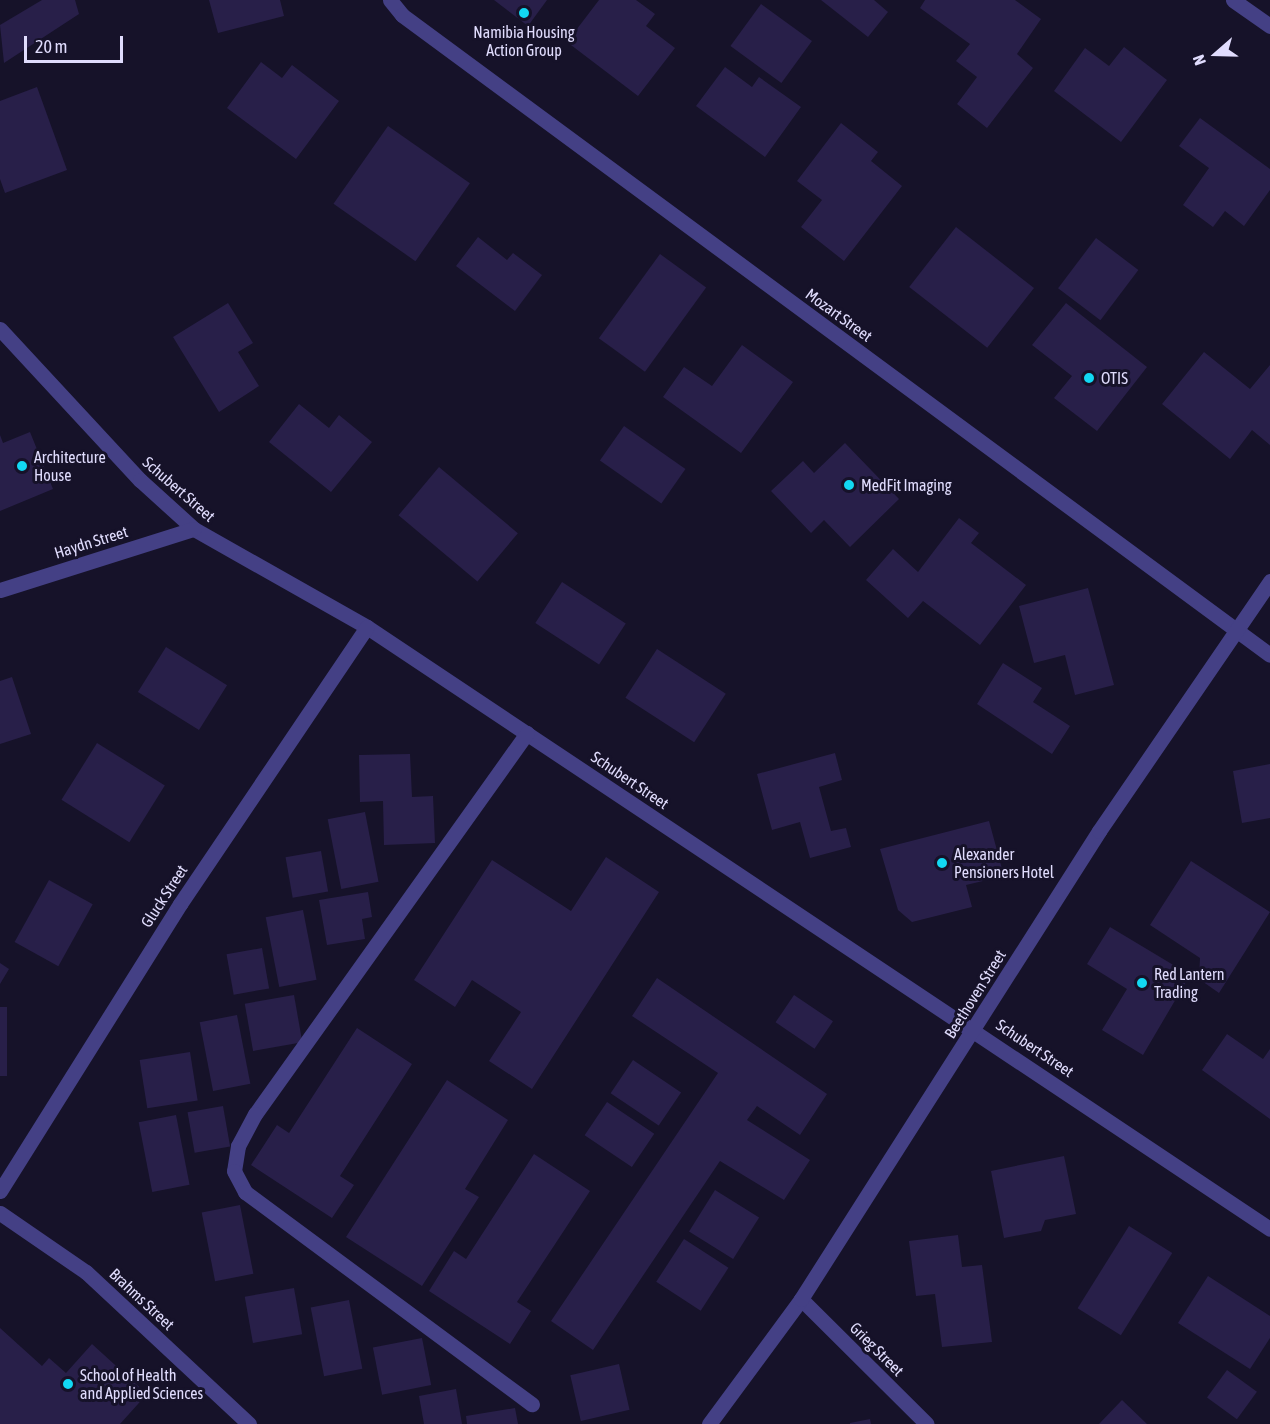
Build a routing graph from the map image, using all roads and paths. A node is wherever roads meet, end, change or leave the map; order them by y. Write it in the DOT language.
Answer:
graph roads {
  1 [pos="390,0"];
  2 [pos="1233,0"];
  3 [pos="1270,26"];
  4 [pos="0,328"];
  5 [pos="194,529"];
  6 [pos="1270,581"];
  7 [pos="0,590"];
  8 [pos="367,627"];
  9 [pos="1236,631"];
  10 [pos="1270,655"];
  11 [pos="527,733"];
  12 [pos="974,1029"];
  13 [pos="0,1191"];
  14 [pos="0,1213"];
  15 [pos="1270,1229"];
  16 [pos="801,1299"];
  17 [pos="532,1404"];
  18 [pos="249,1424"];
  19 [pos="709,1424"];
  20 [pos="927,1424"];
  1 -- 9 [label="street, Mozart Street"];
  2 -- 3 [label="street"];
  4 -- 5 [label="street, Schubert Street"];
  5 -- 7 [label="street, Haydn Street"];
  5 -- 8 [label="street, Schubert Street"];
  6 -- 9 [label="street, Beethoven Street"];
  8 -- 11 [label="street, Schubert Street"];
  8 -- 13 [label="street, Gluck Street"];
  9 -- 10 [label="street, Mozart Street"];
  9 -- 12 [label="street, Beethoven Street"];
  11 -- 12 [label="street, Schubert Street"];
  11 -- 17 [label="street"];
  12 -- 15 [label="street, Schubert Street"];
  12 -- 16 [label="street, Beethoven Street"];
  14 -- 18 [label="street, Brahms Street"];
  16 -- 19 [label="street, Beethoven Street"];
  16 -- 20 [label="street, Grieg Street"];
}
